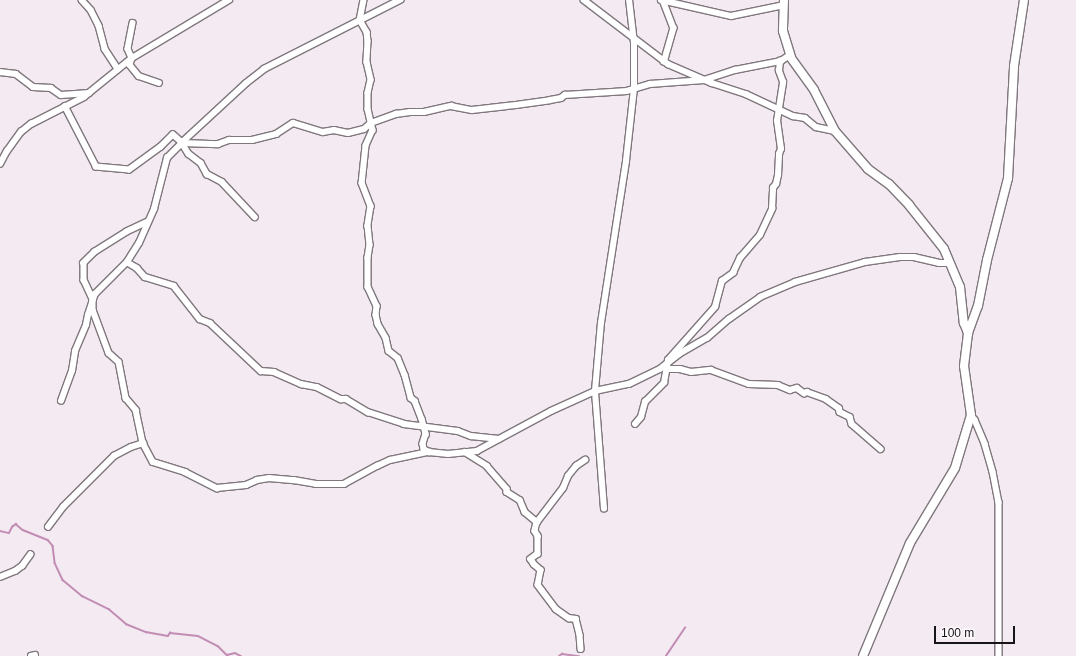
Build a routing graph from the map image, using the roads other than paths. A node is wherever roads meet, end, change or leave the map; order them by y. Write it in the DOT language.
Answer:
graph roads {
  1 [pos="82,0"];
  2 [pos="229,0"];
  3 [pos="364,0"];
  4 [pos="401,0"];
  5 [pos="584,0"];
  6 [pos="629,0"];
  7 [pos="662,0"];
  8 [pos="1024,0"];
  9 [pos="784,2"];
  10 [pos="360,20"];
  11 [pos="133,23"];
  12 [pos="634,38"];
  13 [pos="790,55"];
  14 [pos="132,58"];
  15 [pos="780,61"];
  16 [pos="664,62"];
  17 [pos="118,69"];
  18 [pos="0,72"];
  19 [pos="704,80"];
  20 [pos="159,83"];
  21 [pos="634,89"];
  22 [pos="89,93"];
  23 [pos="65,107"];
  24 [pos="779,109"];
  25 [pos="371,123"];
  26 [pos="835,132"];
  27 [pos="182,143"];
  28 [pos="0,164"];
  29 [pos="255,217"];
  30 [pos="148,222"];
  31 [pos="127,262"];
  32 [pos="950,263"];
  33 [pos="93,298"];
  34 [pos="968,332"];
  35 [pos="667,367"];
  36 [pos="595,391"];
  37 [pos="61,401"];
  38 [pos="971,415"];
  39 [pos="635,424"];
  40 [pos="424,426"];
  41 [pos="499,439"];
  42 [pos="143,443"];
  43 [pos="881,449"];
  44 [pos="429,452"];
  45 [pos="465,452"];
  46 [pos="585,460"];
  47 [pos="604,509"];
  48 [pos="537,522"];
  49 [pos="48,527"];
  50 [pos="30,555"];
  51 [pos="0,577"];
  52 [pos="581,649"];
  53 [pos="863,656"];
  54 [pos="999,656"];
  1 -- 17 [label="street"];
  2 -- 14 [label="street"];
  3 -- 10 [label="street"];
  4 -- 10 [label="street"];
  5 -- 12 [label="street"];
  6 -- 12 [label="street"];
  7 -- 9 [label="street"];
  7 -- 16 [label="street"];
  8 -- 34 [label="street"];
  9 -- 13 [label="street"];
  10 -- 25 [label="street"];
  10 -- 27 [label="street"];
  11 -- 14 [label="street"];
  12 -- 16 [label="street"];
  12 -- 21 [label="street"];
  13 -- 15 [label="street"];
  13 -- 26 [label="street"];
  14 -- 17 [label="street"];
  14 -- 20 [label="street"];
  15 -- 19 [label="street"];
  15 -- 24 [label="street"];
  16 -- 19 [label="street"];
  17 -- 22 [label="street"];
  18 -- 22 [label="street"];
  19 -- 21 [label="street"];
  19 -- 24 [label="street"];
  21 -- 25 [label="street"];
  21 -- 36 [label="street"];
  22 -- 23 [label="street"];
  23 -- 27 [label="street"];
  23 -- 28 [label="street"];
  24 -- 26 [label="street"];
  24 -- 35 [label="street"];
  25 -- 27 [label="street"];
  25 -- 40 [label="street"];
  26 -- 32 [label="street"];
  27 -- 29 [label="street"];
  27 -- 30 [label="street"];
  30 -- 31 [label="street"];
  30 -- 33 [label="street"];
  31 -- 33 [label="street"];
  31 -- 40 [label="street"];
  32 -- 34 [label="street"];
  32 -- 35 [label="street"];
  33 -- 37 [label="street"];
  33 -- 42 [label="street"];
  34 -- 38 [label="street"];
  35 -- 36 [label="street"];
  35 -- 39 [label="street"];
  35 -- 43 [label="street"];
  36 -- 41 [label="street"];
  36 -- 47 [label="street"];
  38 -- 53 [label="street"];
  38 -- 54 [label="street"];
  40 -- 41 [label="street"];
  40 -- 44 [label="street"];
  41 -- 45 [label="street"];
  42 -- 44 [label="street"];
  42 -- 49 [label="street"];
  44 -- 45 [label="street"];
  45 -- 48 [label="street"];
  46 -- 48 [label="street"];
  48 -- 52 [label="street"];
  50 -- 51 [label="street"];
}
